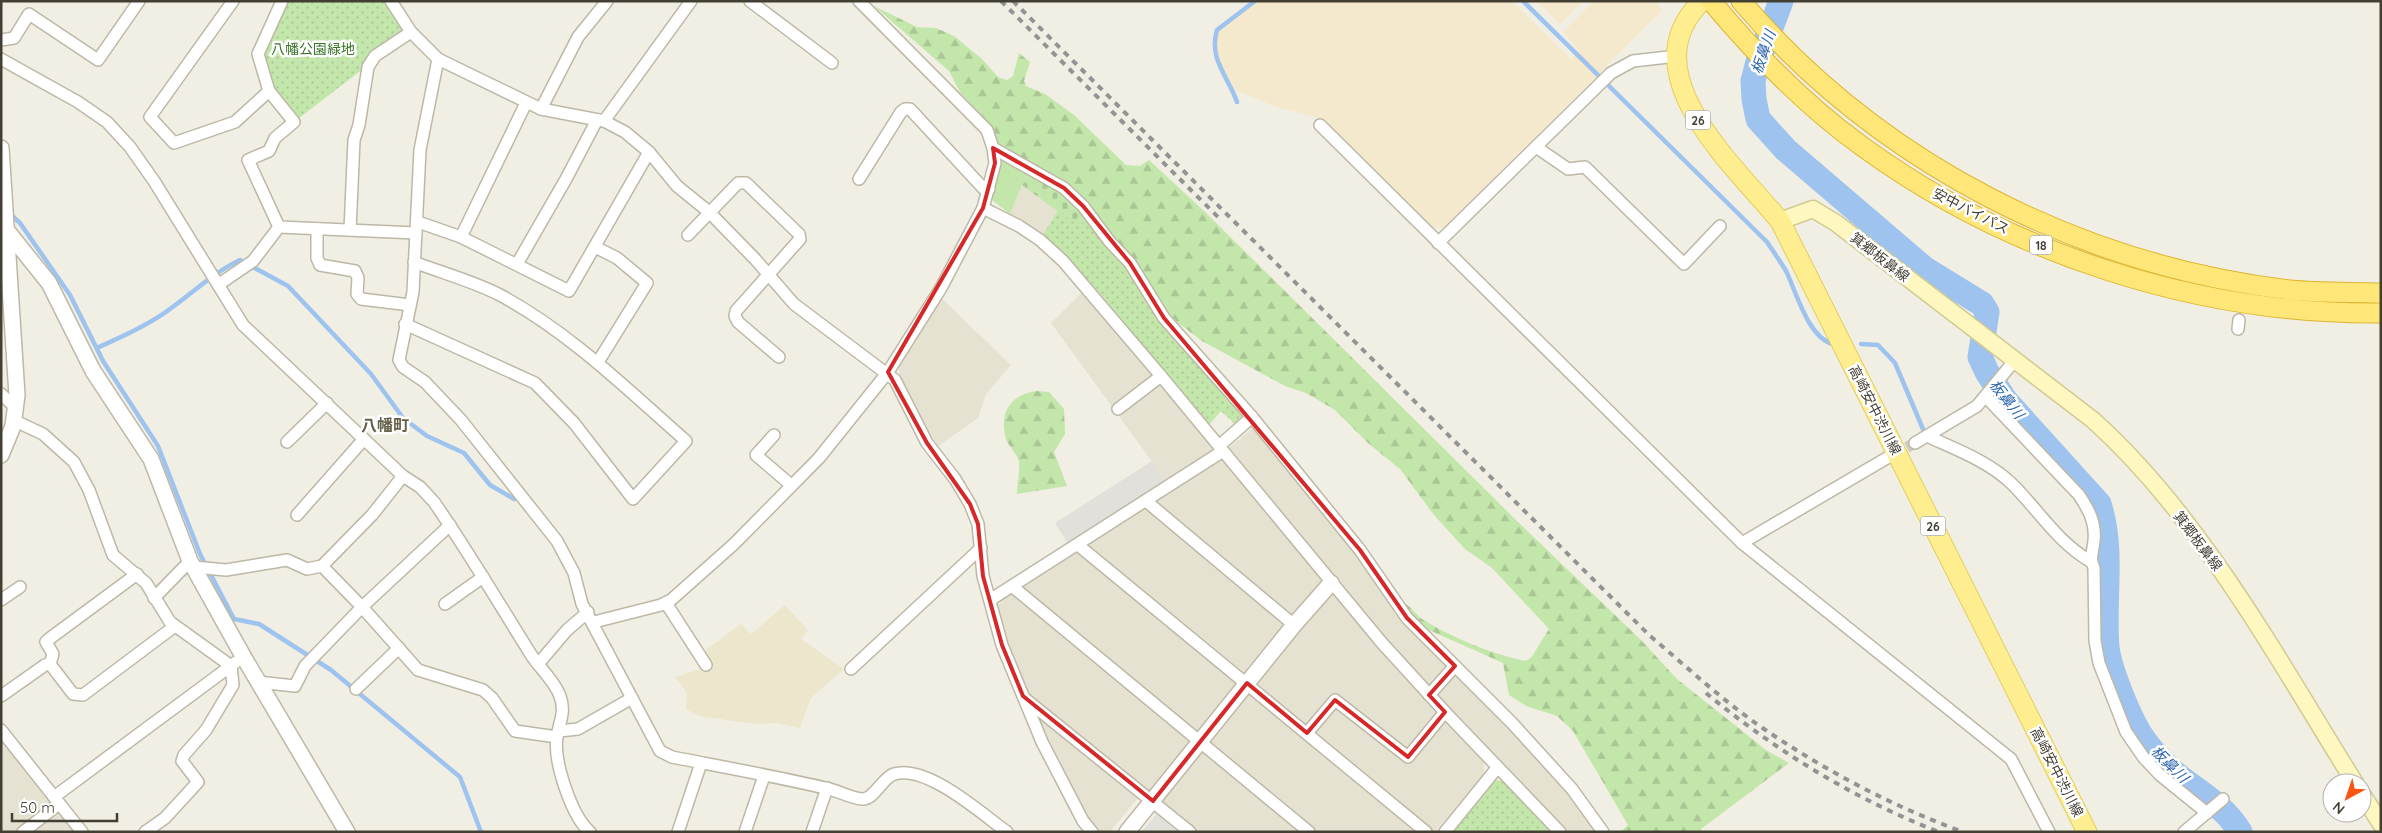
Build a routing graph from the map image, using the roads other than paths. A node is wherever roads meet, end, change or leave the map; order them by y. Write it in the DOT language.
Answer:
graph roads {
  1 [pos="139,1"];
  2 [pos="233,1"];
  3 [pos="282,1"];
  4 [pos="391,1"];
  5 [pos="607,1"];
  6 [pos="691,1"];
  7 [pos="750,1"];
  8 [pos="859,1"];
  9 [pos="1702,1"];
  10 [pos="1711,1"];
  11 [pos="1741,1"];
  12 [pos="411,32"];
  13 [pos="1,40"];
  14 [pos="1677,56"];
  15 [pos="1,59"];
  16 [pos="438,59"];
  17 [pos="832,63"];
  18 [pos="269,91"];
  19 [pos="526,103"];
  20 [pos="541,109"];
  21 [pos="601,120"];
  22 [pos="1320,125"];
  23 [pos="1536,147"];
  24 [pos="1,148"];
  25 [pos="993,148"];
  26 [pos="649,152"];
  27 [pos="859,179"];
  28 [pos="989,189"];
  29 [pos="983,208"];
  30 [pos="709,212"];
  31 [pos="1780,221"];
  32 [pos="1720,226"];
  33 [pos="280,227"];
  34 [pos="417,228"];
  35 [pos="317,229"];
  36 [pos="350,230"];
  37 [pos="8,232"];
  38 [pos="688,235"];
  39 [pos="461,237"];
  40 [pos="1438,243"];
  41 [pos="595,247"];
  42 [pos="414,262"];
  43 [pos="517,264"];
  44 [pos="767,275"];
  45 [pos="218,285"];
  46 [pos="2381,293"];
  47 [pos="410,305"];
  48 [pos="2381,313"];
  49 [pos="405,324"];
  50 [pos="779,357"];
  51 [pos="2015,360"];
  52 [pos="598,362"];
  53 [pos="888,372"];
  54 [pos="1161,376"];
  55 [pos="1,394"];
  56 [pos="1989,394"];
  57 [pos="327,403"];
  58 [pos="1118,409"];
  59 [pos="14,413"];
  60 [pos="1252,418"];
  61 [pos="774,435"];
  62 [pos="1927,436"];
  63 [pos="364,439"];
  64 [pos="287,442"];
  65 [pos="1916,443"];
  66 [pos="1221,449"];
  67 [pos="1,455"];
  68 [pos="1892,455"];
  69 [pos="403,476"];
  70 [pos="791,485"];
  71 [pos="1146,501"];
  72 [pos="297,515"];
  73 [pos="450,524"];
  74 [pos="1742,543"];
  75 [pos="1078,545"];
  76 [pos="981,548"];
  77 [pos="2090,561"];
  78 [pos="192,564"];
  79 [pos="322,566"];
  80 [pos="137,574"];
  81 [pos="483,577"];
  82 [pos="1331,583"];
  83 [pos="20,587"];
  84 [pos="1013,587"];
  85 [pos="154,598"];
  86 [pos="1,600"];
  87 [pos="990,600"];
  88 [pos="666,603"];
  89 [pos="445,604"];
  90 [pos="362,607"];
  91 [pos="588,612"];
  92 [pos="594,622"];
  93 [pos="1294,625"];
  94 [pos="175,626"];
  95 [pos="399,648"];
  96 [pos="237,661"];
  97 [pos="539,663"];
  98 [pos="50,664"];
  99 [pos="706,665"];
  100 [pos="1455,666"];
  101 [pos="851,669"];
  102 [pos="258,682"];
  103 [pos="1247,683"];
  104 [pos="356,689"];
  105 [pos="1429,695"];
  106 [pos="1,696"];
  107 [pos="1023,696"];
  108 [pos="632,698"];
  109 [pos="1445,712"];
  110 [pos="1,730"];
  111 [pos="1307,733"];
  112 [pos="558,734"];
  113 [pos="1200,742"];
  114 [pos="701,763"];
  115 [pos="1497,768"];
  116 [pos="2349,773"];
  117 [pos="764,776"];
  118 [pos="827,788"];
  119 [pos="2223,799"];
  120 [pos="56,800"];
  121 [pos="1153,801"];
  122 [pos="2372,810"];
  123 [pos="2208,811"];
  124 [pos="2381,824"];
  125 [pos="578,827"];
  126 [pos="1086,830"];
  127 [pos="23,832"];
  128 [pos="82,832"];
  129 [pos="145,832"];
  130 [pos="347,832"];
  131 [pos="590,832"];
  132 [pos="678,832"];
  133 [pos="745,832"];
  134 [pos="812,832"];
  135 [pos="1007,832"];
  136 [pos="1127,832"];
  137 [pos="1190,832"];
  138 [pos="1309,832"];
  139 [pos="1426,832"];
  140 [pos="1445,832"];
  141 [pos="1560,832"];
  142 [pos="1604,832"];
  143 [pos="2049,832"];
  144 [pos="2087,832"];
  145 [pos="2184,832"];
  1 -- 13 [label="street"];
  2 -- 18 [label="street"];
  3 -- 18 [label="street"];
  4 -- 12 [label="street"];
  5 -- 20 [label="street"];
  6 -- 21 [label="street"];
  7 -- 17 [label="street"];
  8 -- 25 [label="street"];
  9 -- 14 [label="main road, 高崎安中渋川線 / 26"];
  10 -- 48 [label="highway, 安中バイパス / 18"];
  11 -- 46 [label="highway, 安中バイパス / 18"];
  12 -- 16 [label="street"];
  12 -- 36 [label="street"];
  14 -- 23 [label="street"];
  14 -- 31 [label="main road, 高崎安中渋川線 / 26"];
  15 -- 45 [label="street"];
  16 -- 19 [label="street"];
  16 -- 34 [label="street"];
  18 -- 33 [label="street"];
  19 -- 20 [label="street"];
  19 -- 39 [label="street"];
  20 -- 21 [label="street"];
  21 -- 26 [label="street"];
  21 -- 43 [label="street"];
  22 -- 40 [label="street"];
  23 -- 32 [label="street"];
  23 -- 40 [label="street"];
  24 -- 37 [label="street"];
  25 -- 28 [label="street"];
  25 -- 60 [label="street"];
  26 -- 30 [label="street"];
  26 -- 41 [label="street"];
  27 -- 28 [label="street"];
  28 -- 29 [label="street"];
  29 -- 53 [label="street"];
  29 -- 54 [label="street"];
  30 -- 38 [label="street"];
  30 -- 44 [label="street"];
  30 -- 44 [label="street"];
  31 -- 51 [label="main road, 箕郷板鼻線"];
  31 -- 144 [label="main road, 高崎安中渋川線 / 26"];
  33 -- 35 [label="street"];
  33 -- 45 [label="street"];
  34 -- 36 [label="street"];
  34 -- 39 [label="street"];
  34 -- 42 [label="street"];
  35 -- 36 [label="street"];
  35 -- 47 [label="street"];
  37 -- 59 [label="street"];
  37 -- 78 [label="street"];
  39 -- 43 [label="street"];
  40 -- 74 [label="street"];
  41 -- 43 [label="street"];
  41 -- 52 [label="street"];
  42 -- 47 [label="street"];
  42 -- 52 [label="street"];
  44 -- 50 [label="street"];
  44 -- 53 [label="street"];
  45 -- 57 [label="street"];
  47 -- 49 [label="street"];
  49 -- 52 [label="street"];
  49 -- 91 [label="street"];
  51 -- 56 [label="street"];
  51 -- 116 [label="main road, 箕郷板鼻線"];
  53 -- 70 [label="street"];
  53 -- 76 [label="street"];
  54 -- 58 [label="street"];
  54 -- 66 [label="street"];
  55 -- 59 [label="street"];
  56 -- 62 [label="street"];
  56 -- 77 [label="street"];
  57 -- 63 [label="street"];
  57 -- 64 [label="street"];
  59 -- 67 [label="street"];
  59 -- 80 [label="street"];
  60 -- 66 [label="street"];
  60 -- 100 [label="street"];
  61 -- 70 [label="street"];
  62 -- 65 [label="street"];
  62 -- 77 [label="street"];
  63 -- 69 [label="street"];
  63 -- 72 [label="street"];
  66 -- 71 [label="street"];
  66 -- 82 [label="street"];
  68 -- 74 [label="street"];
  69 -- 73 [label="street"];
  69 -- 79 [label="street"];
  70 -- 88 [label="street"];
  71 -- 75 [label="street"];
  71 -- 93 [label="street"];
  73 -- 81 [label="street"];
  73 -- 90 [label="street"];
  74 -- 143 [label="street"];
  75 -- 84 [label="street"];
  75 -- 103 [label="street"];
  76 -- 87 [label="street"];
  76 -- 101 [label="street"];
  77 -- 123 [label="street"];
  78 -- 79 [label="street"];
  78 -- 85 [label="street"];
  78 -- 96 [label="street"];
  79 -- 90 [label="street"];
  80 -- 85 [label="street"];
  80 -- 98 [label="street"];
  81 -- 89 [label="street"];
  81 -- 97 [label="street"];
  82 -- 93 [label="street"];
  82 -- 105 [label="street"];
  83 -- 86 [label="street"];
  84 -- 87 [label="street"];
  84 -- 113 [label="street"];
  85 -- 94 [label="street"];
  87 -- 107 [label="street"];
  88 -- 92 [label="street"];
  88 -- 99 [label="street"];
  90 -- 95 [label="street"];
  90 -- 102 [label="street"];
  91 -- 92 [label="street"];
  91 -- 97 [label="street"];
  92 -- 108 [label="street"];
  93 -- 103 [label="street"];
  94 -- 96 [label="street"];
  94 -- 98 [label="street"];
  95 -- 104 [label="street"];
  95 -- 112 [label="street"];
  96 -- 102 [label="street"];
  96 -- 120 [label="street"];
  96 -- 129 [label="street"];
  97 -- 112 [label="street"];
  98 -- 106 [label="street"];
  100 -- 105 [label="street"];
  100 -- 142 [label="street"];
  102 -- 130 [label="street"];
  103 -- 111 [label="street"];
  103 -- 113 [label="street"];
  105 -- 109 [label="street"];
  107 -- 121 [label="street"];
  107 -- 126 [label="street"];
  108 -- 112 [label="street"];
  108 -- 114 [label="street"];
  109 -- 111 [label="street"];
  109 -- 115 [label="street"];
  110 -- 120 [label="street"];
  111 -- 139 [label="street"];
  112 -- 125 [label="street"];
  113 -- 121 [label="street"];
  113 -- 138 [label="street"];
  114 -- 117 [label="street"];
  114 -- 132 [label="street"];
  115 -- 140 [label="street"];
  115 -- 141 [label="street"];
  117 -- 118 [label="street"];
  117 -- 133 [label="street"];
  118 -- 134 [label="street"];
  118 -- 135 [label="street"];
  119 -- 123 [label="street"];
  120 -- 127 [label="street"];
  120 -- 128 [label="street"];
  121 -- 136 [label="street"];
  121 -- 137 [label="street"];
  122 -- 124 [label="main road"];
  123 -- 145 [label="street"];
  125 -- 131 [label="street"];
}
